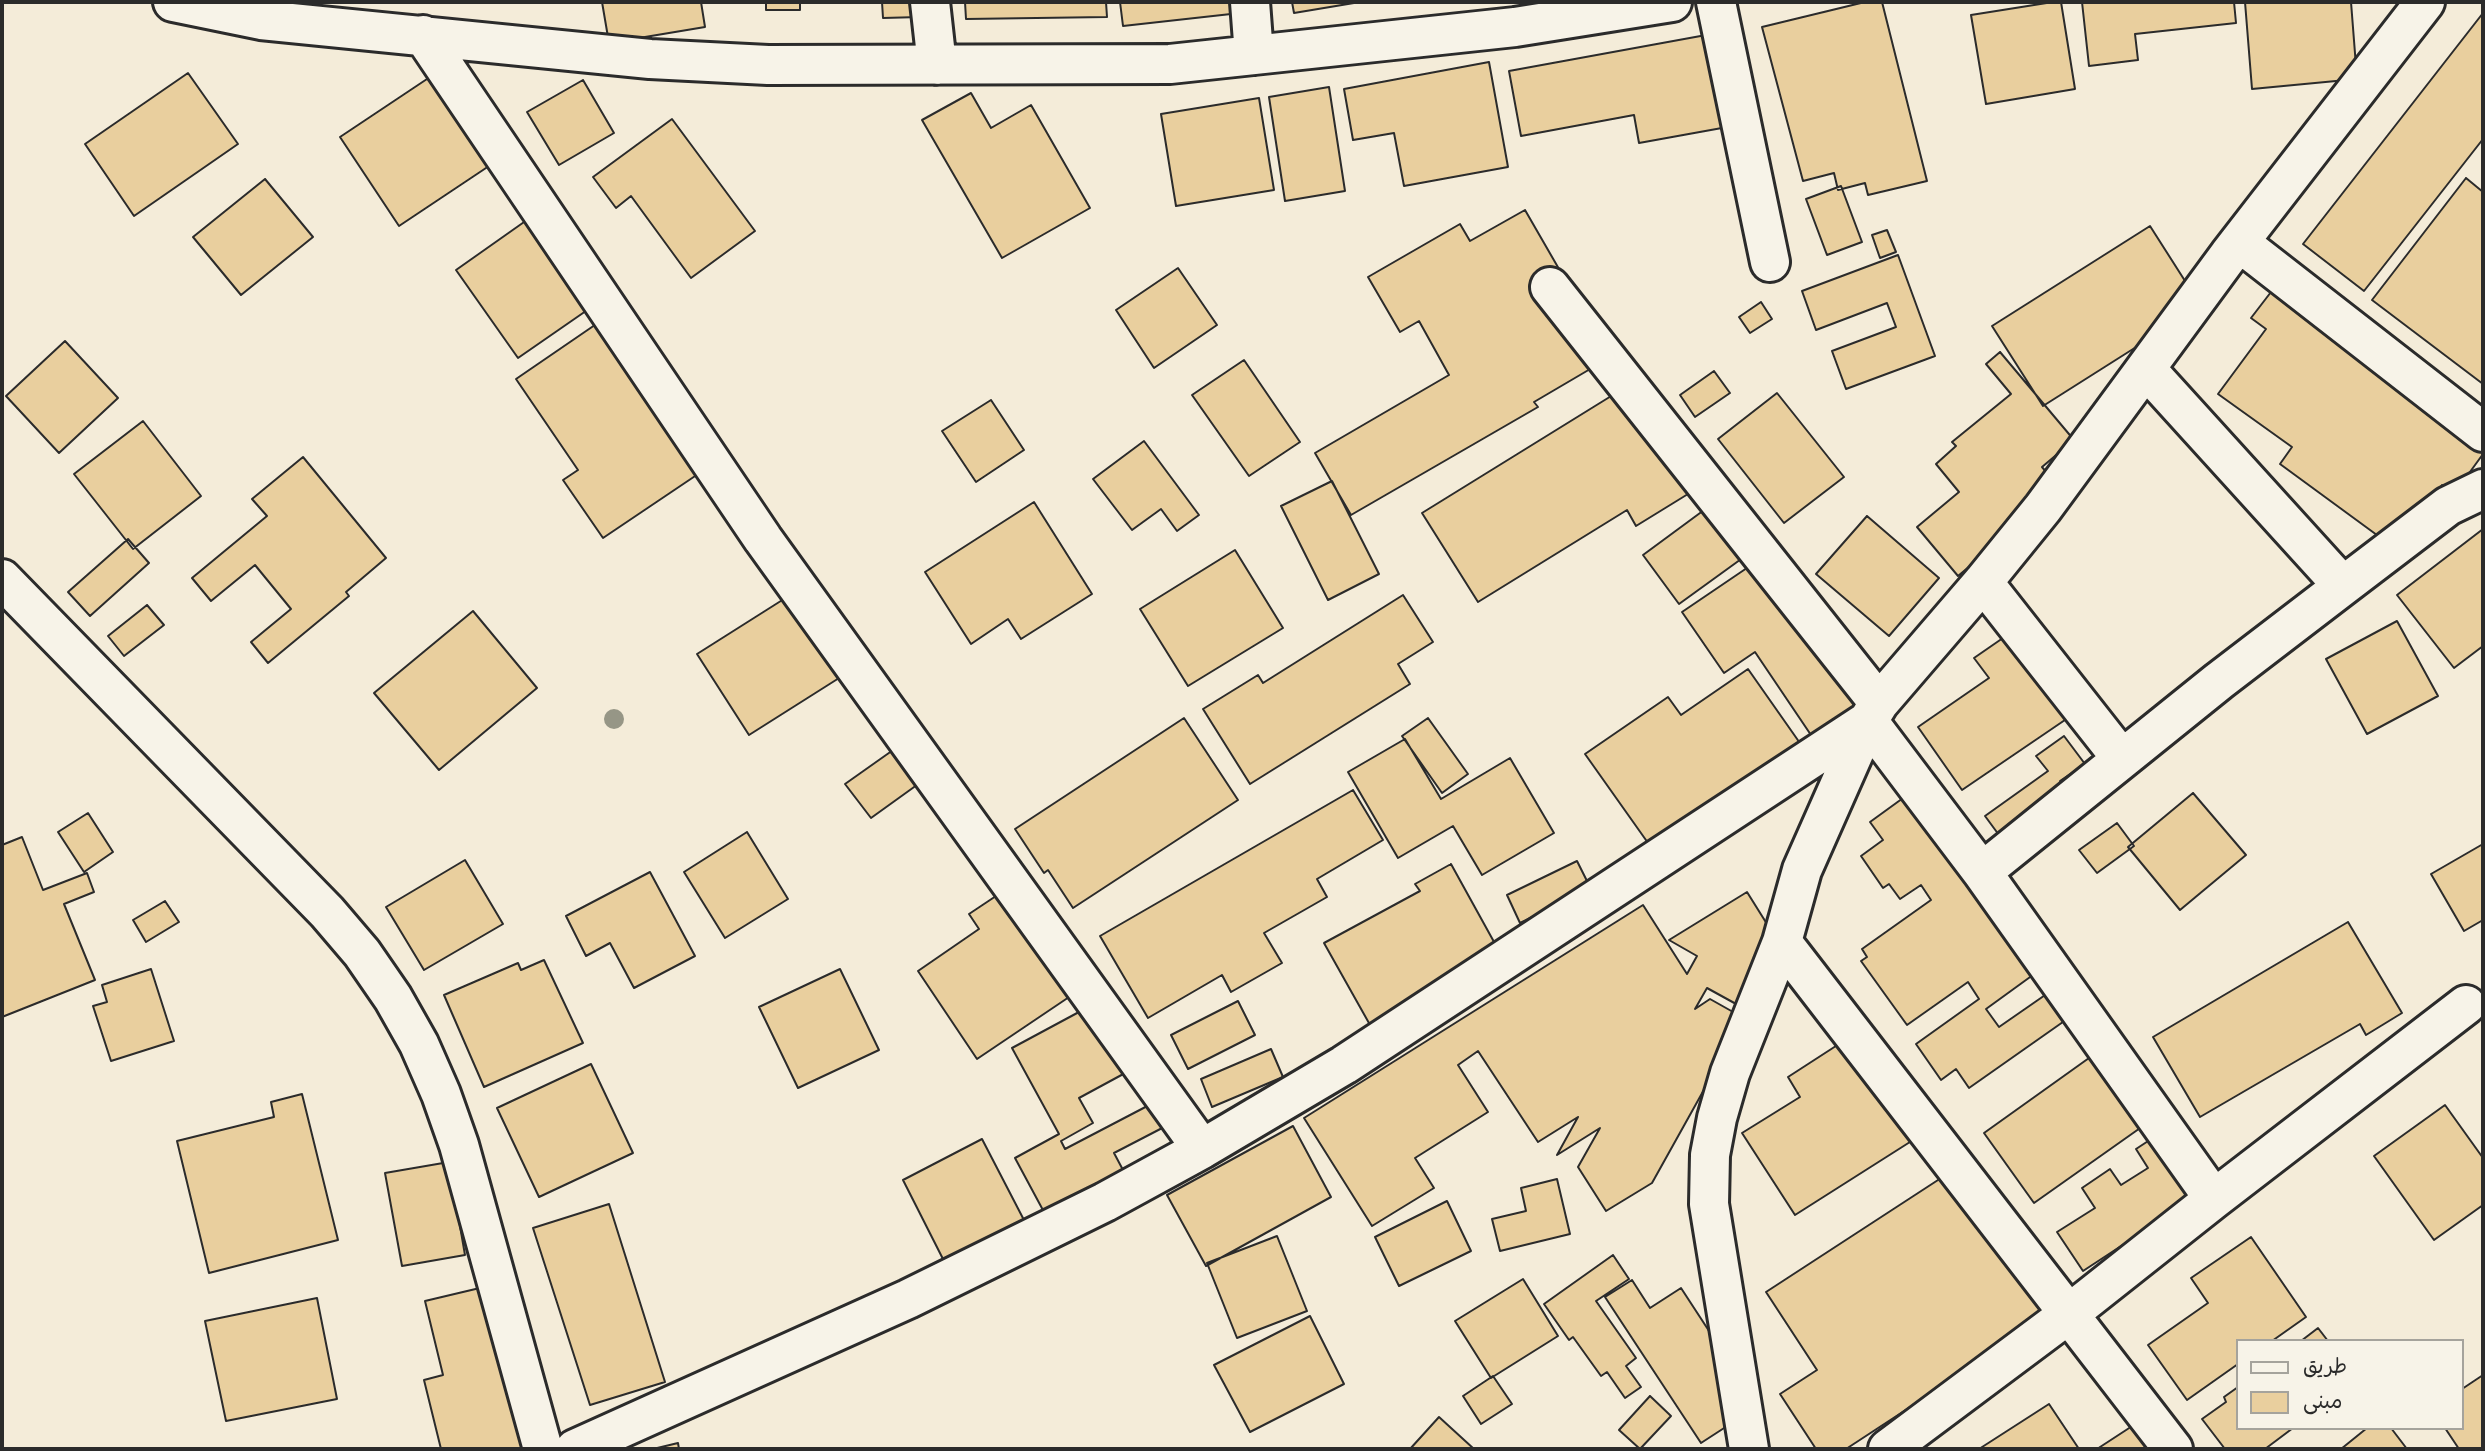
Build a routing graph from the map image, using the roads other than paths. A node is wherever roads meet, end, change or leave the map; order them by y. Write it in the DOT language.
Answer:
graph roads {
  1 [pos="173,2"];
  2 [pos="930,2"];
  3 [pos="1250,2"];
  4 [pos="1672,2"];
  5 [pos="1716,2"];
  6 [pos="2425,2"];
  7 [pos="1626,5"];
  8 [pos="423,35"];
  9 [pos="1254,55"];
  10 [pos="937,65"];
  11 [pos="2239,242"];
  12 [pos="1770,262"];
  13 [pos="1550,287"];
  14 [pos="2146,369"];
  15 [pos="2483,432"];
  16 [pos="2483,489"];
  17 [pos="2,579"];
  18 [pos="1983,582"];
  19 [pos="2343,586"];
  20 [pos="1873,712"];
  21 [pos="2122,759"];
  22 [pos="1982,872"];
  23 [pos="1782,942"];
  24 [pos="2466,1004"];
  25 [pos="1202,1149"];
  26 [pos="2214,1199"];
  27 [pos="2070,1313"];
  28 [pos="543,1449"];
  29 [pos="575,1449"];
  30 [pos="1748,1449"];
  31 [pos="1888,1449"];
  32 [pos="2173,1449"];
  1 -- 8 [label="street"];
  2 -- 10 [label="street"];
  3 -- 9 [label="street"];
  4 -- 7 [label="street"];
  5 -- 12 [label="street"];
  6 -- 11 [label="street"];
  7 -- 9 [label="street"];
  8 -- 10 [label="street"];
  8 -- 25 [label="street"];
  9 -- 10 [label="street"];
  11 -- 14 [label="street"];
  11 -- 15 [label="street"];
  13 -- 20 [label="street"];
  14 -- 18 [label="street"];
  14 -- 19 [label="street"];
  16 -- 19 [label="street"];
  17 -- 28 [label="street"];
  18 -- 20 [label="street"];
  18 -- 21 [label="street"];
  19 -- 21 [label="street"];
  20 -- 22 [label="street"];
  20 -- 23 [label="street"];
  20 -- 25 [label="street"];
  21 -- 22 [label="street"];
  22 -- 26 [label="street"];
  23 -- 27 [label="street"];
  23 -- 30 [label="street"];
  24 -- 26 [label="street"];
  25 -- 29 [label="street"];
  26 -- 27 [label="street"];
  27 -- 31 [label="street"];
  27 -- 32 [label="street"];
}
